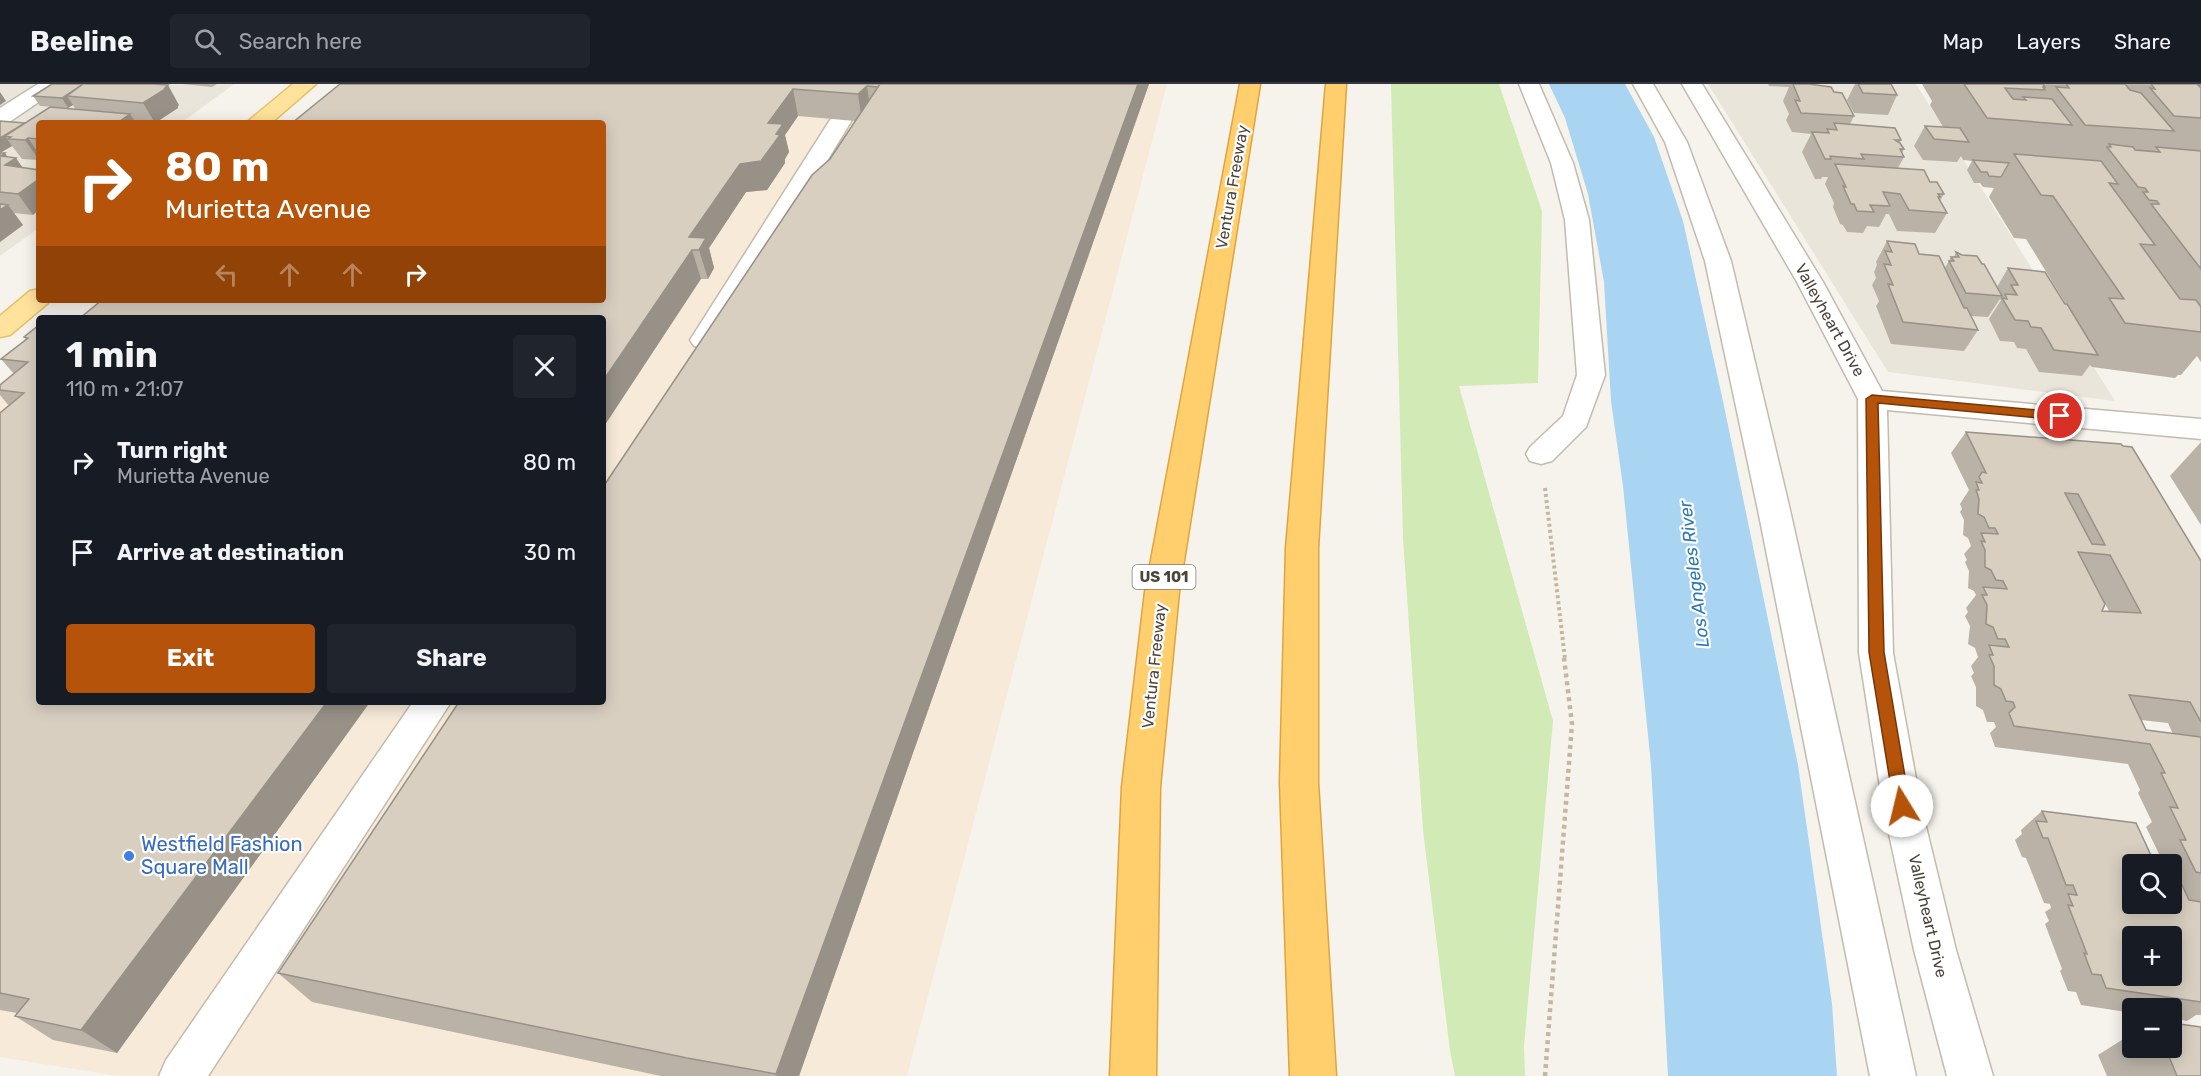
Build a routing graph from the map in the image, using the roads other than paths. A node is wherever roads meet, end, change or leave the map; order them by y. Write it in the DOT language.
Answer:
graph roads {
  1 [pos="52,84"];
  2 [pos="306,84"];
  3 [pos="1250,84"];
  4 [pos="1336,84"];
  5 [pos="1529,84"];
  6 [pos="1643,84"];
  7 [pos="1692,84"];
  8 [pos="0,118"];
  9 [pos="261,120"];
  10 [pos="841,120"];
  11 [pos="36,299"];
  12 [pos="0,328"];
  13 [pos="690,363"];
  14 [pos="1872,399"];
  15 [pos="2201,429"];
  16 [pos="1541,454"];
  17 [pos="431,705"];
  18 [pos="182,1076"];
  19 [pos="1133,1076"];
  20 [pos="1313,1076"];
  21 [pos="1893,1076"];
  22 [pos="1970,1076"];
  1 -- 8 [label="street"];
  2 -- 9 [label="main road"];
  3 -- 19 [label="highway, Ventura Freeway / US 101"];
  4 -- 20 [label="highway"];
  5 -- 16 [label="street"];
  6 -- 21 [label="street"];
  7 -- 14 [label="street, Valleyheart Drive"];
  10 -- 13 [label="street"];
  11 -- 12 [label="main road"];
  14 -- 15 [label="street"];
  14 -- 22 [label="street, Valleyheart Drive"];
  17 -- 18 [label="street"];
}
